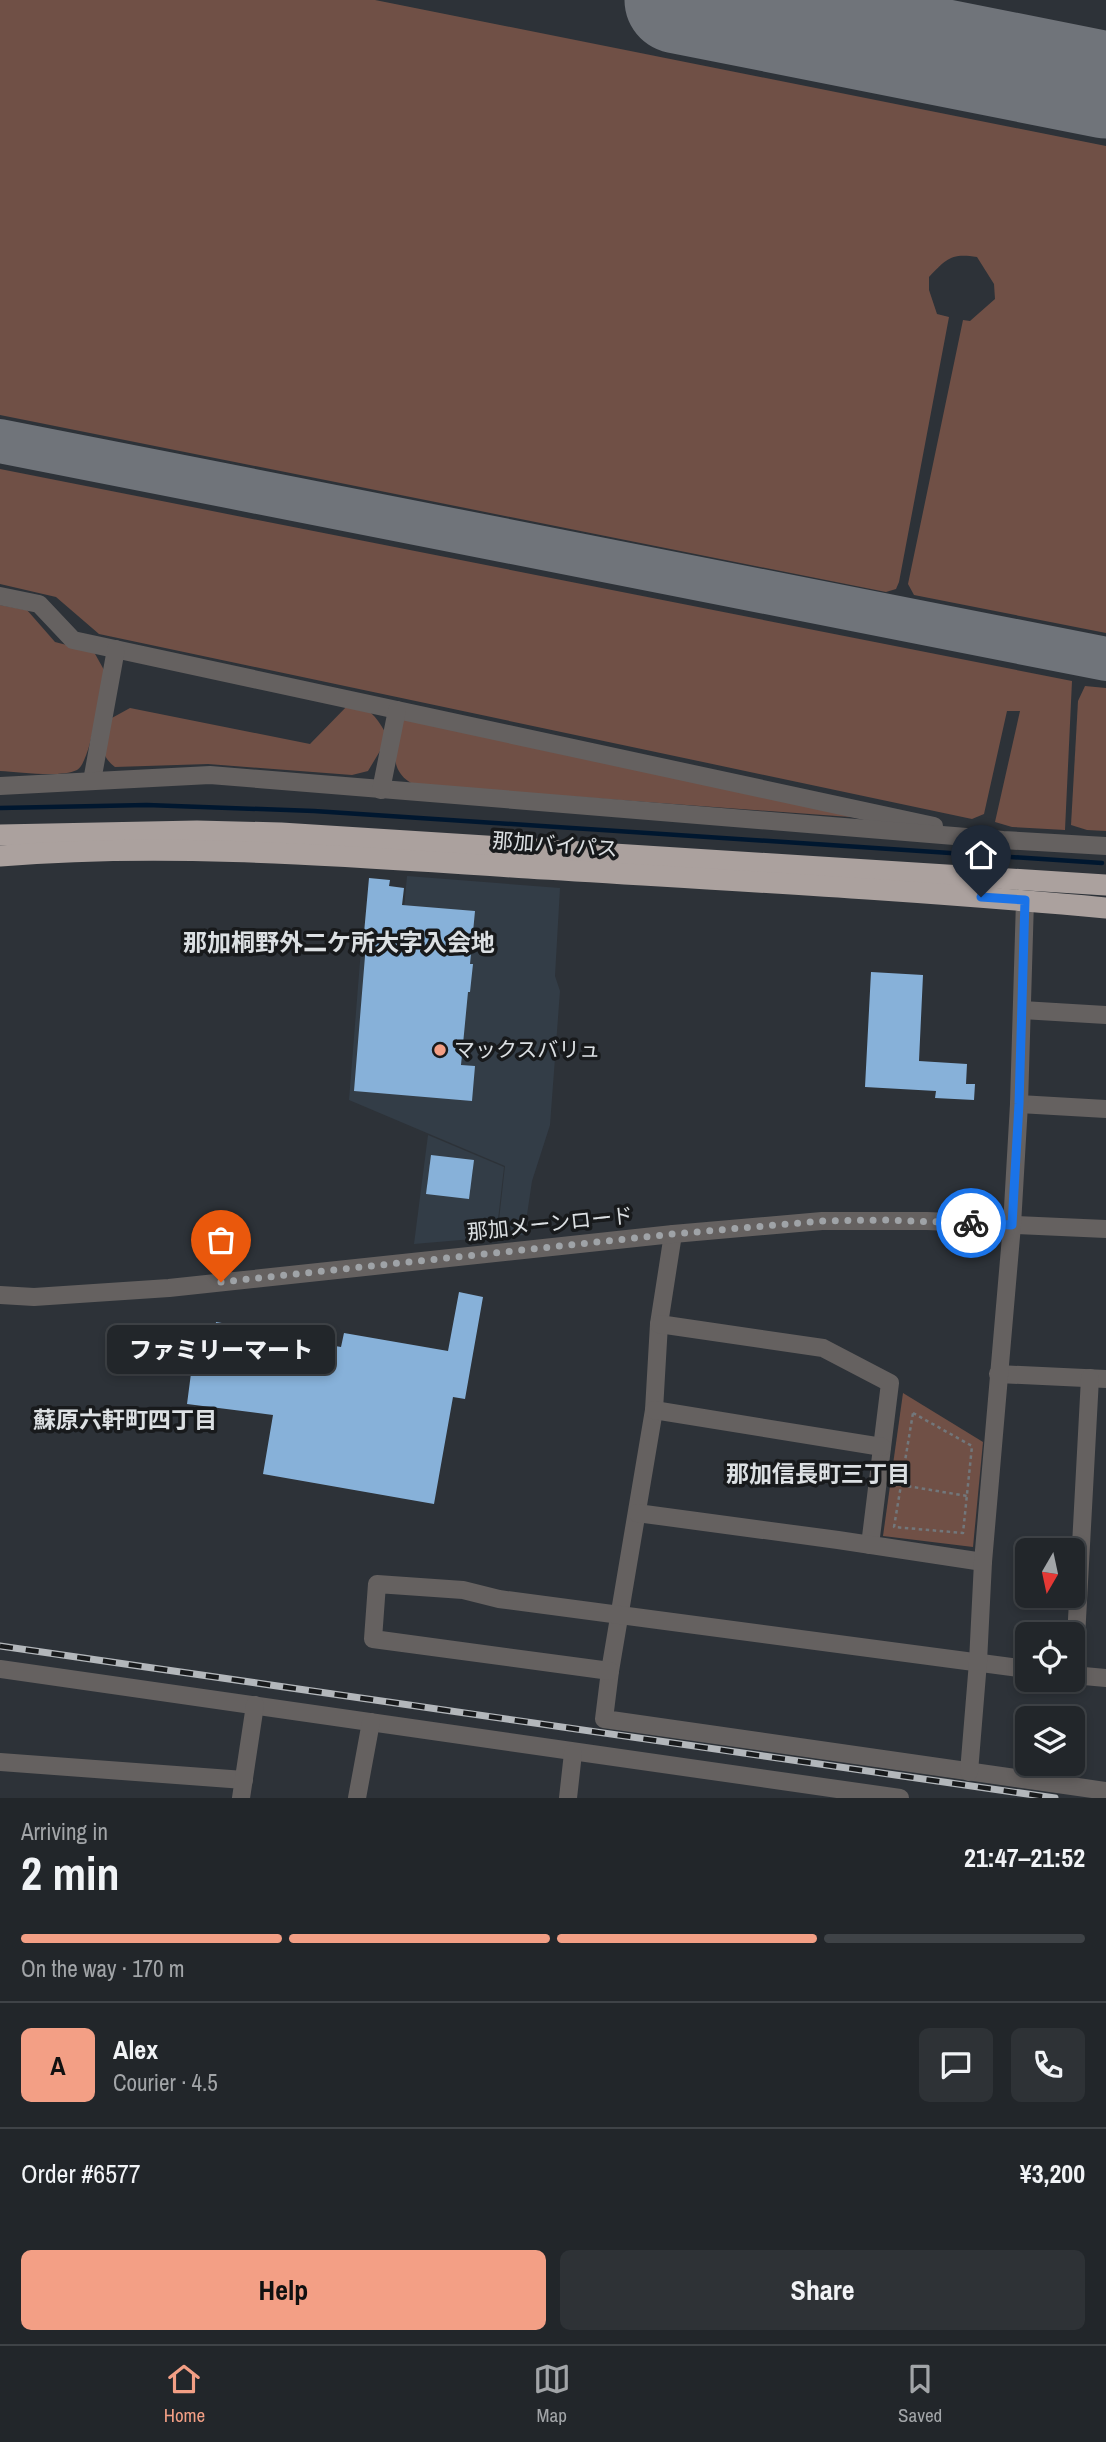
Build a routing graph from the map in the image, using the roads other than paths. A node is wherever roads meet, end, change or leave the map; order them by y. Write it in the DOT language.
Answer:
graph roads {
  1 [pos="0,596"];
  2 [pos="116,649"];
  3 [pos="397,710"];
  4 [pos="92,781"];
  5 [pos="0,786"];
  6 [pos="381,790"];
  7 [pos="0,835"];
  8 [pos="1003,840"];
  9 [pos="1106,846"];
  10 [pos="0,856"];
  11 [pos="1106,885"];
  12 [pos="1025,900"];
  13 [pos="1106,908"];
  14 [pos="1022,1010"];
  15 [pos="1106,1015"];
  16 [pos="1019,1104"];
  17 [pos="1106,1109"];
  18 [pos="1012,1225"];
  19 [pos="1106,1229"];
  20 [pos="673,1234"];
  21 [pos="0,1295"];
  22 [pos="659,1324"];
  23 [pos="998,1374"];
  24 [pos="1098,1379"];
  25 [pos="654,1410"];
  26 [pos="882,1447"];
  27 [pos="637,1513"];
  28 [pos="870,1545"];
  29 [pos="983,1562"];
  30 [pos="620,1614"];
  31 [pos="1077,1622"];
  32 [pos="978,1662"];
  33 [pos="1015,1667"];
  34 [pos="0,1669"];
  35 [pos="610,1671"];
  36 [pos="1085,1676"];
  37 [pos="1106,1678"];
  38 [pos="255,1705"];
  39 [pos="371,1722"];
  40 [pos="573,1752"];
  41 [pos="0,1762"];
  42 [pos="969,1772"];
  43 [pos="242,1789"];
  44 [pos="771,1789"];
  45 [pos="1106,1791"];
  46 [pos="357,1798"];
  47 [pos="568,1798"];
  48 [pos="900,1798"];
  1 -- 2 [label="street"];
  2 -- 3 [label="street"];
  2 -- 4 [label="street"];
  3 -- 6 [label="street"];
  3 -- 8 [label="street"];
  4 -- 5 [label="street"];
  4 -- 6 [label="street"];
  6 -- 8 [label="street"];
  7 -- 11 [label="highway, 那加バイパス"];
  8 -- 9 [label="street"];
  10 -- 12 [label="highway, 那加バイパス"];
  12 -- 13 [label="highway, 那加バイパス"];
  12 -- 14 [label="street"];
  14 -- 15 [label="street"];
  14 -- 16 [label="street"];
  16 -- 17 [label="street"];
  16 -- 18 [label="street"];
  18 -- 19 [label="street, 那加メーンロード"];
  18 -- 20 [label="street, 那加メーンロード"];
  18 -- 23 [label="street"];
  20 -- 21 [label="street, 那加メーンロード"];
  20 -- 22 [label="street"];
  22 -- 25 [label="street"];
  22 -- 26 [label="street"];
  23 -- 24 [label="street"];
  23 -- 29 [label="street"];
  24 -- 31 [label="street"];
  25 -- 26 [label="street"];
  25 -- 27 [label="street"];
  26 -- 28 [label="street"];
  27 -- 28 [label="street"];
  27 -- 30 [label="street"];
  28 -- 29 [label="street"];
  29 -- 32 [label="street"];
  30 -- 32 [label="street"];
  30 -- 35 [label="street"];
  30 -- 35 [label="street"];
  32 -- 33 [label="street"];
  32 -- 42 [label="street"];
  34 -- 38 [label="street"];
  35 -- 42 [label="street"];
  36 -- 37 [label="street"];
  38 -- 39 [label="street"];
  38 -- 43 [label="street"];
  39 -- 40 [label="street"];
  39 -- 46 [label="street"];
  40 -- 44 [label="street"];
  40 -- 47 [label="street"];
  41 -- 43 [label="street"];
  42 -- 45 [label="street"];
  44 -- 48 [label="street"];
}
